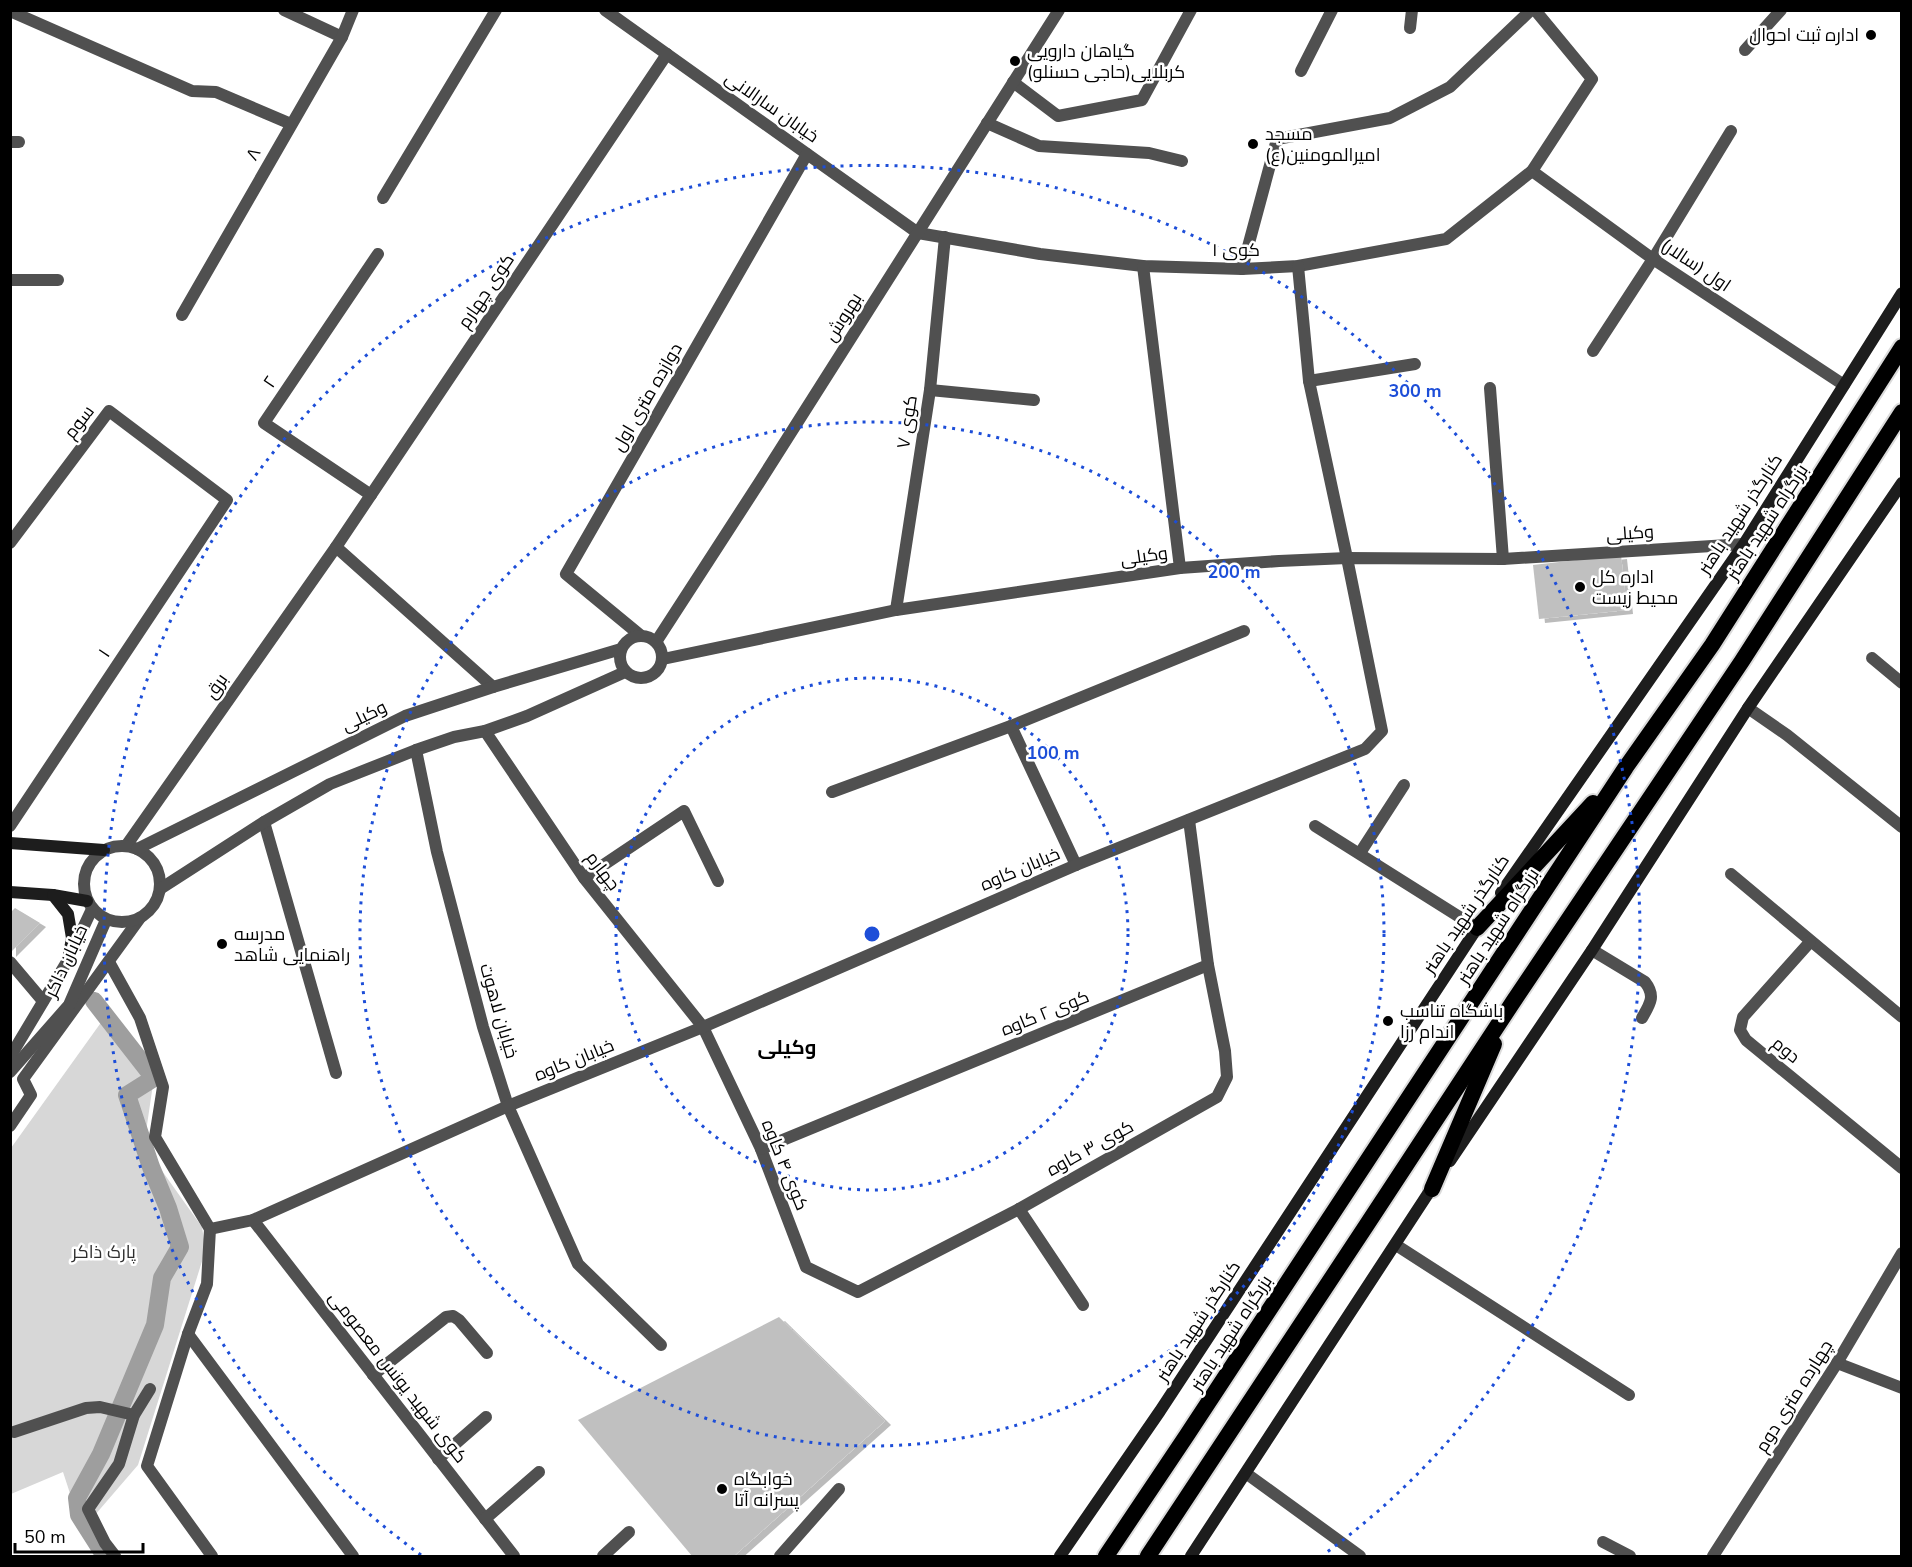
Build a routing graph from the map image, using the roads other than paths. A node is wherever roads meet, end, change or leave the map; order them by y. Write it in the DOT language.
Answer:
graph roads {
  1 [pos="284,10"];
  2 [pos="353,10"];
  3 [pos="496,10"];
  4 [pos="604,10"];
  5 [pos="1191,10"];
  6 [pos="1332,10"];
  7 [pos="1412,10"];
  8 [pos="1533,10"];
  9 [pos="1781,10"];
  10 [pos="10,11"];
  11 [pos="1058,11"];
  12 [pos="1410,28"];
  13 [pos="342,37"];
  14 [pos="1745,50"];
  15 [pos="667,54"];
  16 [pos="1301,71"];
  17 [pos="1013,82"];
  18 [pos="987,123"];
  19 [pos="291,124"];
  20 [pos="1731,131"];
  21 [pos="807,154"];
  22 [pos="1182,161"];
  23 [pos="1532,171"];
  24 [pos="383,198"];
  25 [pos="918,233"];
  26 [pos="945,237"];
  27 [pos="378,254"];
  28 [pos="1653,259"];
  29 [pos="1143,266"];
  30 [pos="1298,266"];
  31 [pos="1242,269"];
  32 [pos="10,280"];
  33 [pos="58,280"];
  34 [pos="1902,293"];
  35 [pos="182,315"];
  36 [pos="1902,347"];
  37 [pos="1593,351"];
  38 [pos="1415,364"];
  39 [pos="1309,381"];
  40 [pos="1844,385"];
  41 [pos="1490,388"];
  42 [pos="930,390"];
  43 [pos="1034,400"];
  44 [pos="1902,412"];
  45 [pos="1900,491"];
  46 [pos="371,495"];
  47 [pos="227,500"];
  48 [pos="10,543"];
  49 [pos="1744,544"];
  50 [pos="336,547"];
  51 [pos="1347,558"];
  52 [pos="1503,559"];
  53 [pos="1180,568"];
  54 [pos="896,610"];
  55 [pos="1244,631"];
  56 [pos="640,635"];
  57 [pos="656,642"];
  58 [pos="621,649"];
  59 [pos="1872,658"];
  60 [pos="663,659"];
  61 [pos="625,672"];
  62 [pos="1902,683"];
  63 [pos="493,687"];
  64 [pos="1748,708"];
  65 [pos="1011,726"];
  66 [pos="484,731"];
  67 [pos="416,750"];
  68 [pos="1626,767"];
  69 [pos="1404,785"];
  70 [pos="832,792"];
  71 [pos="1189,820"];
  72 [pos="264,822"];
  73 [pos="10,826"];
  74 [pos="1315,826"];
  75 [pos="1902,827"];
  76 [pos="10,843"];
  77 [pos="131,848"];
  78 [pos="104,850"];
  79 [pos="1360,853"];
  80 [pos="1076,865"];
  81 [pos="1731,874"];
  82 [pos="584,878"];
  83 [pos="718,881"];
  84 [pos="160,889"];
  85 [pos="10,892"];
  86 [pos="53,895"];
  87 [pos="90,905"];
  88 [pos="140,918"];
  89 [pos="106,920"];
  90 [pos="1477,928"];
  91 [pos="1810,942"];
  92 [pos="1592,950"];
  93 [pos="68,960"];
  94 [pos="10,962"];
  95 [pos="108,962"];
  96 [pos="1208,965"];
  97 [pos="43,1001"];
  98 [pos="1513,1002"];
  99 [pos="1902,1017"];
  100 [pos="1642,1018"];
  101 [pos="703,1027"];
  102 [pos="10,1057"];
  103 [pos="10,1072"];
  104 [pos="336,1073"];
  105 [pos="508,1106"];
  106 [pos="10,1126"];
  107 [pos="761,1149"];
  108 [pos="1902,1168"];
  109 [pos="1432,1189"];
  110 [pos="1019,1209"];
  111 [pos="253,1220"];
  112 [pos="210,1229"];
  113 [pos="1396,1245"];
  114 [pos="1902,1253"];
  115 [pos="858,1292"];
  116 [pos="1083,1305"];
  117 [pos="188,1334"];
  118 [pos="661,1345"];
  119 [pos="488,1353"];
  120 [pos="1837,1363"];
  121 [pos="373,1375"];
  122 [pos="1902,1388"];
  123 [pos="150,1389"];
  124 [pos="1629,1395"];
  125 [pos="134,1414"];
  126 [pos="486,1417"];
  127 [pos="14,1432"];
  128 [pos="438,1459"];
  129 [pos="540,1472"];
  130 [pos="1246,1474"];
  131 [pos="839,1489"];
  132 [pos="485,1519"];
  133 [pos="629,1532"];
  134 [pos="1603,1542"];
  135 [pos="116,1557"];
  136 [pos="212,1557"];
  137 [pos="353,1557"];
  138 [pos="514,1557"];
  139 [pos="603,1557"];
  140 [pos="780,1557"];
  141 [pos="1060,1557"];
  142 [pos="1106,1557"];
  143 [pos="1148,1557"];
  144 [pos="1191,1557"];
  145 [pos="1360,1557"];
  146 [pos="1630,1557"];
  147 [pos="1713,1557"];
  1 -- 13 [label="street"];
  2 -- 13 [label="street, ۸"];
  3 -- 24 [label="street"];
  4 -- 15 [label="street, خیابان سارالانی"];
  5 -- 17 [label="street"];
  6 -- 16 [label="street"];
  7 -- 12 [label="street"];
  8 -- 23 [label="street, کوی ۱"];
  8 -- 31 [label="street"];
  9 -- 14 [label="street"];
  10 -- 19 [label="street"];
  11 -- 17 [label="street, بهروش"];
  13 -- 19 [label="street, ۸"];
  15 -- 21 [label="street, خیابان سارالانی"];
  15 -- 46 [label="street, کوی چهارم"];
  17 -- 18 [label="street, بهروش"];
  18 -- 22 [label="street"];
  18 -- 25 [label="street, بهروش"];
  19 -- 35 [label="street, ۸"];
  20 -- 28 [label="street"];
  21 -- 25 [label="street, خیابان سارالانی"];
  21 -- 56 [label="street, دوازده متری اول"];
  23 -- 28 [label="street, اول (سالار)"];
  23 -- 30 [label="street, کوی ۱"];
  25 -- 26 [label="street, کوی ۱"];
  25 -- 57 [label="street, بهروش"];
  26 -- 29 [label="street, کوی ۱"];
  26 -- 42 [label="street, کوی ۷"];
  27 -- 46 [label="street, ۲"];
  28 -- 37 [label="street"];
  28 -- 40 [label="street, اول (سالار)"];
  29 -- 31 [label="street, کوی ۱"];
  29 -- 53 [label="street"];
  30 -- 31 [label="street, کوی ۱"];
  30 -- 39 [label="street"];
  32 -- 33 [label="street"];
  34 -- 40 [label="main road, کنارگذر شهید باهنر"];
  36 -- 68 [label="highway, بزرگراه شهید باهنر"];
  38 -- 39 [label="street"];
  39 -- 51 [label="street"];
  40 -- 49 [label="main road, کنارگذر شهید باهنر"];
  41 -- 52 [label="street"];
  42 -- 43 [label="street"];
  42 -- 54 [label="street, کوی ۷"];
  44 -- 98 [label="highway"];
  45 -- 64 [label="main road"];
  46 -- 50 [label="street, کوی چهارم"];
  47 -- 48 [label="street, سوم"];
  47 -- 73 [label="street, ۱"];
  49 -- 52 [label="street, وکیلی"];
  49 -- 90 [label="main road, کنارگذر شهید باهنر"];
  50 -- 63 [label="street"];
  50 -- 77 [label="street, برق"];
  51 -- 52 [label="street, وکیلی"];
  51 -- 53 [label="street, وکیلی"];
  51 -- 71 [label="street, خیابان کاوه"];
  53 -- 54 [label="street, وکیلی"];
  54 -- 60 [label="street, وکیلی"];
  55 -- 65 [label="street"];
  56 -- 57 [label="street"];
  56 -- 58 [label="street"];
  57 -- 60 [label="street"];
  58 -- 61 [label="street"];
  58 -- 63 [label="street, وکیلی"];
  59 -- 62 [label="street"];
  60 -- 61 [label="street"];
  61 -- 66 [label="street"];
  63 -- 77 [label="street, وکیلی"];
  64 -- 75 [label="street"];
  64 -- 92 [label="main road"];
  65 -- 70 [label="street"];
  65 -- 80 [label="street"];
  66 -- 67 [label="street"];
  66 -- 82 [label="street, چهارم"];
  67 -- 72 [label="street"];
  67 -- 105 [label="street, خیابان لاهوت"];
  68 -- 90 [label="highway"];
  68 -- 142 [label="highway, بزرگراه شهید باهنر"];
  69 -- 79 [label="street"];
  71 -- 80 [label="street, خیابان کاوه"];
  71 -- 96 [label="street"];
  72 -- 84 [label="street"];
  72 -- 104 [label="street"];
  74 -- 79 [label="street"];
  76 -- 78 [label="main road"];
  77 -- 78 [label="street"];
  77 -- 84 [label="street"];
  78 -- 87 [label="street"];
  79 -- 90 [label="street"];
  80 -- 101 [label="street, خیابان کاوه"];
  81 -- 91 [label="street"];
  82 -- 83 [label="street"];
  82 -- 101 [label="street, چهارم"];
  84 -- 88 [label="street"];
  85 -- 86 [label="main road"];
  86 -- 87 [label="main road"];
  86 -- 93 [label="main road"];
  87 -- 89 [label="street"];
  87 -- 93 [label="street, خیابان ذاکر"];
  88 -- 89 [label="street"];
  88 -- 95 [label="street"];
  89 -- 103 [label="street, خیابان ذاکر"];
  90 -- 141 [label="main road, کنارگذر شهید باهنر"];
  91 -- 99 [label="street"];
  91 -- 108 [label="street, دوم"];
  92 -- 100 [label="street"];
  92 -- 109 [label="main road"];
  93 -- 97 [label="street, خیابان ذاکر"];
  94 -- 97 [label="street"];
  95 -- 106 [label="street"];
  95 -- 112 [label="street"];
  96 -- 107 [label="street, کوی ۲ کاوه"];
  96 -- 110 [label="street, کوی ۳ کاوه"];
  97 -- 102 [label="street, خیابان ذاکر"];
  98 -- 109 [label="highway"];
  98 -- 143 [label="highway"];
  101 -- 105 [label="street, خیابان کاوه"];
  101 -- 107 [label="street, کوی ۴ کاوه"];
  105 -- 111 [label="street, خیابان کاوه"];
  105 -- 118 [label="street, خیابان لاهوت"];
  107 -- 115 [label="street, کوی ۴ کاوه"];
  109 -- 113 [label="main road"];
  110 -- 115 [label="street, کوی ۳ کاوه"];
  110 -- 116 [label="street"];
  111 -- 112 [label="street, خیابان کاوه"];
  111 -- 121 [label="street, کوی شهید یونس معصومی"];
  112 -- 117 [label="street"];
  113 -- 124 [label="street"];
  113 -- 130 [label="main road"];
  114 -- 120 [label="street, چهارده متری دوم"];
  117 -- 136 [label="street"];
  117 -- 137 [label="street"];
  119 -- 121 [label="street"];
  120 -- 122 [label="street"];
  120 -- 147 [label="street, چهارده متری دوم"];
  121 -- 128 [label="street, کوی شهید یونس معصومی"];
  123 -- 125 [label="street"];
  125 -- 127 [label="street"];
  125 -- 135 [label="street"];
  126 -- 128 [label="street"];
  128 -- 132 [label="street, کوی شهید یونس معصومی"];
  129 -- 132 [label="street"];
  130 -- 144 [label="main road"];
  130 -- 145 [label="street"];
  131 -- 140 [label="street"];
  132 -- 138 [label="street, کوی شهید یونس معصومی"];
  133 -- 139 [label="street"];
  134 -- 146 [label="street"];
}
